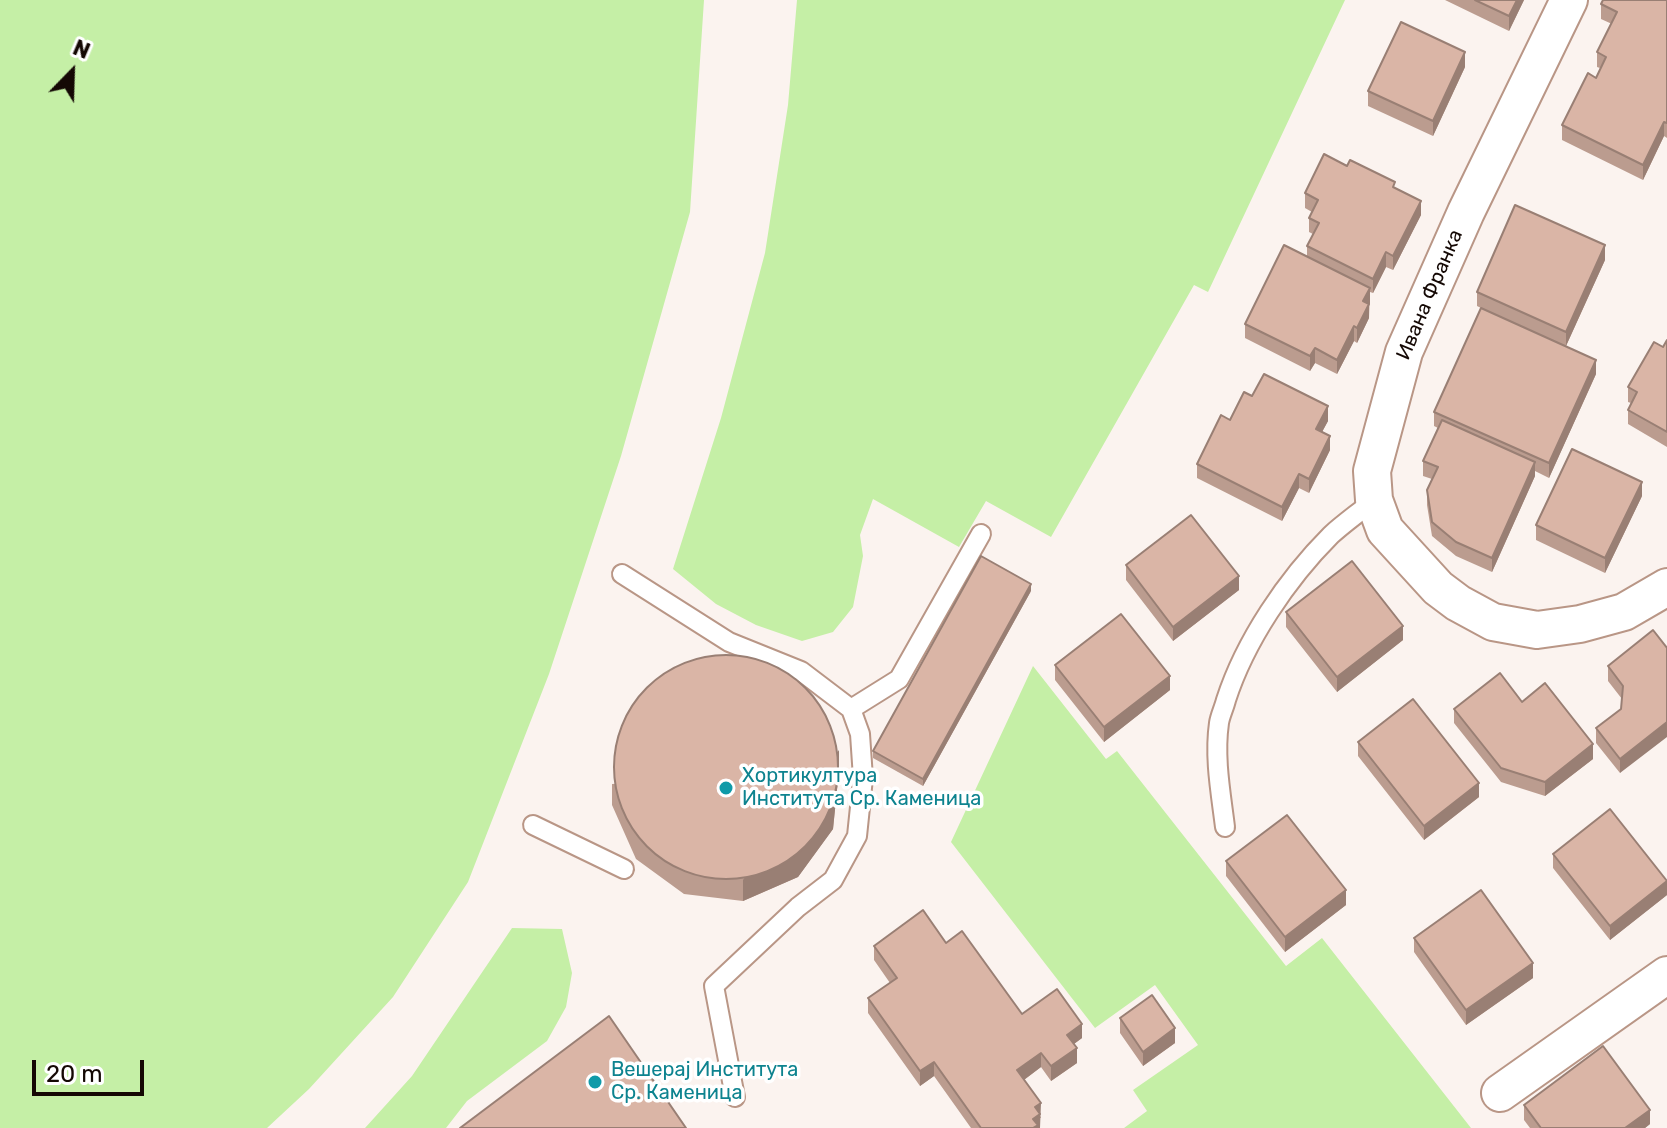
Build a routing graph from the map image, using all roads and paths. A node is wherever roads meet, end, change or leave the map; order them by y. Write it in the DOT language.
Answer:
graph roads {
  1 [pos="1569,0"];
  2 [pos="1374,500"];
  3 [pos="981,534"];
  4 [pos="622,574"];
  5 [pos="1667,587"];
  6 [pos="851,709"];
  7 [pos="533,825"];
  8 [pos="1225,827"];
  9 [pos="624,869"];
  10 [pos="1667,975"];
  11 [pos="1500,1093"];
  12 [pos="735,1097"];
  1 -- 2 [label="street, Ивана Франка"];
  2 -- 5 [label="street, Ивана Франка"];
  2 -- 8 [label="lane"];
  3 -- 6 [label="lane"];
  4 -- 6 [label="lane"];
  6 -- 12 [label="lane"];
  7 -- 9 [label="lane"];
  10 -- 11 [label="street"];
}
